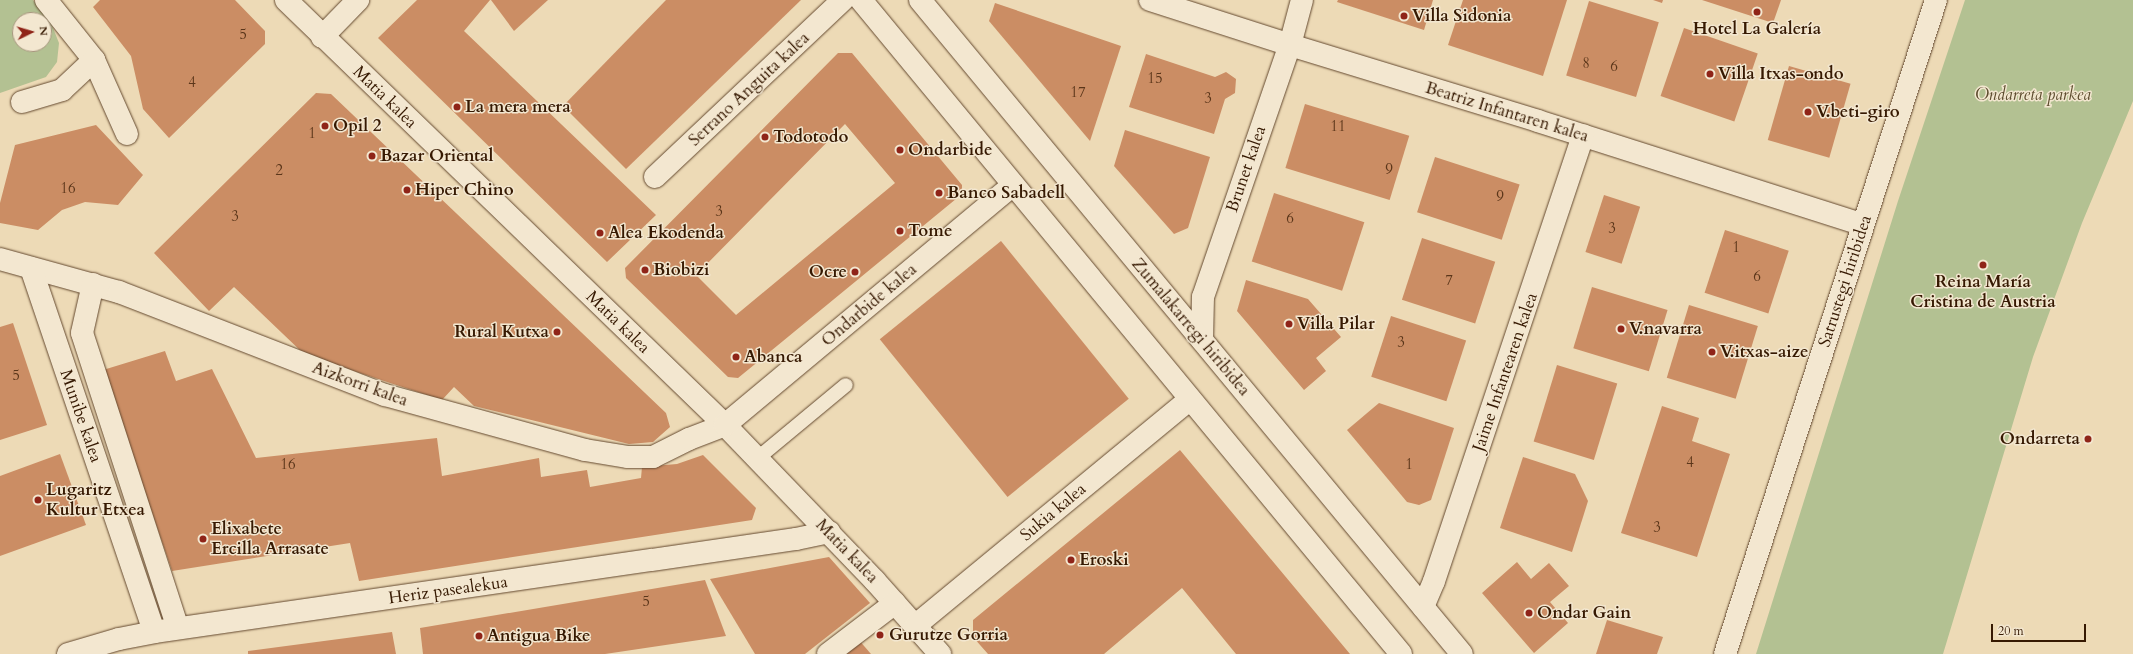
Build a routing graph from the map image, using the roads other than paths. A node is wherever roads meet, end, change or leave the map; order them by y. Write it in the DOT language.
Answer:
graph roads {
  1 [pos="46,0"];
  2 [pos="286,0"];
  3 [pos="358,0"];
  4 [pos="843,0"];
  5 [pos="920,0"];
  6 [pos="1150,0"];
  7 [pos="1302,0"];
  8 [pos="1936,0"];
  9 [pos="870,5"];
  10 [pos="322,37"];
  11 [pos="1290,45"];
  12 [pos="94,60"];
  13 [pos="22,102"];
  14 [pos="127,134"];
  15 [pos="1583,135"];
  16 [pos="655,177"];
  17 [pos="1013,185"];
  18 [pos="1863,225"];
  19 [pos="0,259"];
  20 [pos="31,268"];
  21 [pos="93,284"];
  22 [pos="1202,340"];
  23 [pos="846,385"];
  24 [pos="1190,399"];
  25 [pos="725,425"];
  26 [pos="758,458"];
  27 [pos="829,532"];
  28 [pos="895,603"];
  29 [pos="1423,607"];
  30 [pos="916,625"];
  31 [pos="178,628"];
  32 [pos="154,632"];
  33 [pos="68,654"];
  34 [pos="828,654"];
  35 [pos="940,654"];
  36 [pos="1401,654"];
  37 [pos="1462,654"];
  38 [pos="1724,654"];
  1 -- 12 [label="street"];
  2 -- 10 [label="street, Matia kalea"];
  3 -- 10 [label="street"];
  4 -- 16 [label="street, Serrano Anguita kalea"];
  5 -- 22 [label="street, Zumalakarregi hiribidea"];
  6 -- 11 [label="street, Beatriz Infantaren kalea"];
  7 -- 11 [label="street, Brunet kalea"];
  8 -- 18 [label="street, Satrustegi hiribidea"];
  9 -- 17 [label="street"];
  10 -- 25 [label="street, Matia kalea"];
  11 -- 15 [label="street, Beatriz Infantaren kalea"];
  11 -- 22 [label="street, Brunet kalea"];
  12 -- 13 [label="street"];
  12 -- 14 [label="street"];
  15 -- 18 [label="street, Beatriz Infantaren kalea"];
  15 -- 29 [label="street, Jaime Infantearen kalea"];
  17 -- 24 [label="street"];
  17 -- 25 [label="street, Ondarbide kalea"];
  18 -- 38 [label="street, Satrustegi hiribidea"];
  19 -- 20 [label="street, Aizkorri kalea"];
  20 -- 21 [label="street, Aizkorri kalea"];
  20 -- 32 [label="street, Munibe kalea"];
  21 -- 25 [label="street, Aizkorri kalea"];
  21 -- 31 [label="street, Munibe kalea"];
  22 -- 29 [label="street, Zumalakarregi hiribidea"];
  23 -- 26 [label="lane"];
  24 -- 30 [label="street, Sukia kalea"];
  24 -- 36 [label="street"];
  25 -- 26 [label="street, Matia kalea"];
  26 -- 27 [label="street, Matia kalea"];
  27 -- 28 [label="street, Matia kalea"];
  27 -- 31 [label="street, Heriz pasealekua"];
  28 -- 30 [label="street, Matia kalea"];
  28 -- 34 [label="street"];
  29 -- 37 [label="street, Zumalakarregi hiribidea"];
  30 -- 35 [label="street, Matia kalea"];
  31 -- 32 [label="street, Heriz pasealekua"];
  32 -- 33 [label="street, Heriz pasealekua"];
}
